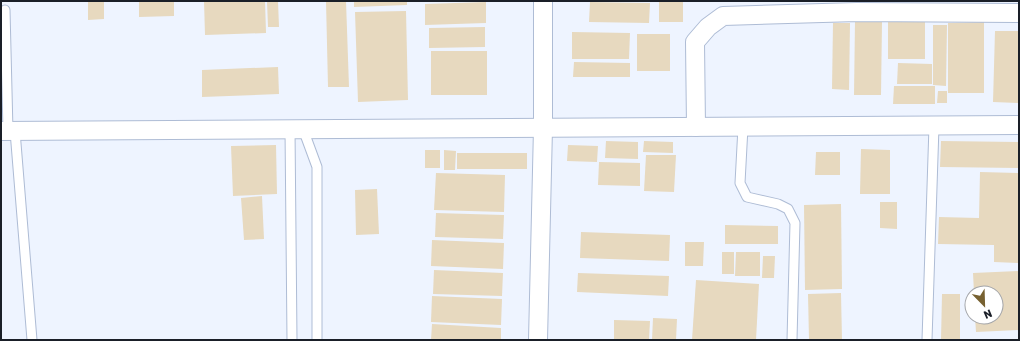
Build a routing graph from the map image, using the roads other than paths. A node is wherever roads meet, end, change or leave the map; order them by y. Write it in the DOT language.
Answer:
graph roads {
  1 [pos="543,1"];
  2 [pos="857,7"];
  3 [pos="5,10"];
  4 [pos="1019,13"];
  5 [pos="1019,125"];
  6 [pos="934,126"];
  7 [pos="696,127"];
  8 [pos="743,127"];
  9 [pos="543,128"];
  10 [pos="296,129"];
  11 [pos="8,131"];
  12 [pos="32,340"];
  13 [pos="292,340"];
  14 [pos="317,340"];
  15 [pos="538,340"];
  16 [pos="792,340"];
  17 [pos="927,340"];
  1 -- 9 [label="street"];
  2 -- 4 [label="street"];
  2 -- 7 [label="street"];
  3 -- 11 [label="lane"];
  5 -- 6 [label="street"];
  6 -- 8 [label="street"];
  6 -- 17 [label="lane"];
  7 -- 8 [label="street"];
  7 -- 9 [label="street"];
  8 -- 16 [label="lane"];
  9 -- 10 [label="street"];
  9 -- 15 [label="street"];
  10 -- 11 [label="street"];
  10 -- 13 [label="lane"];
  10 -- 14 [label="lane"];
  11 -- 12 [label="lane"];
}
